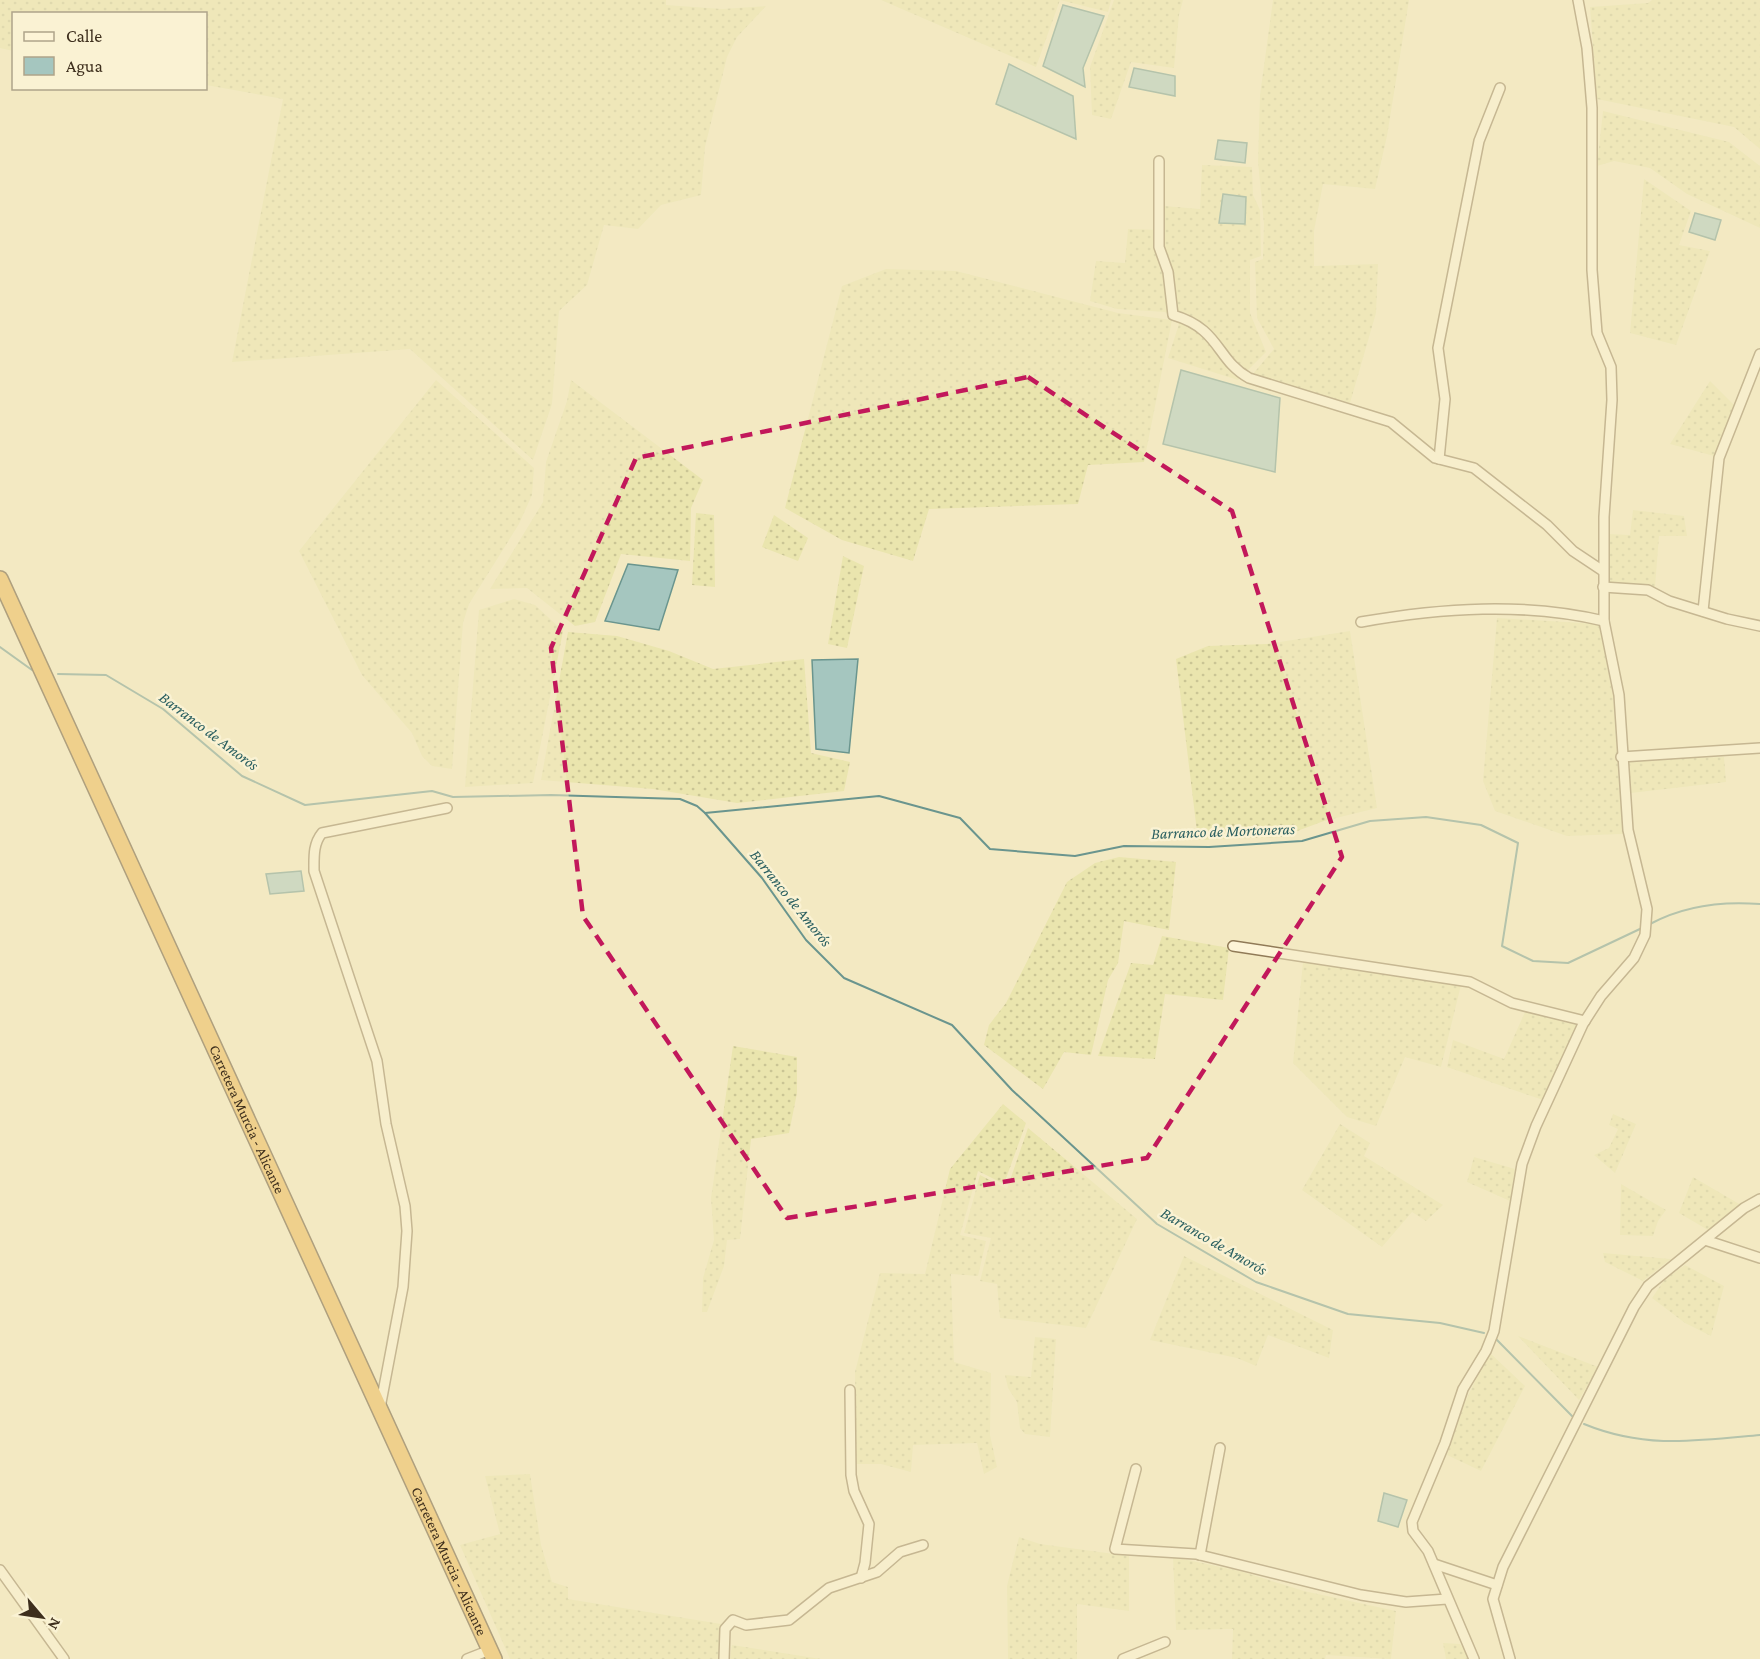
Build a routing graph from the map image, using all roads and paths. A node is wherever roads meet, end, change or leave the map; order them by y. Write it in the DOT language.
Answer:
graph roads {
  1 [pos="1578,0"];
  2 [pos="1500,88"];
  3 [pos="1159,161"];
  4 [pos="1760,354"];
  5 [pos="1439,459"];
  6 [pos="1603,571"];
  7 [pos="0,579"];
  8 [pos="1603,587"];
  9 [pos="1703,611"];
  10 [pos="1604,621"];
  11 [pos="1361,622"];
  12 [pos="1760,626"];
  13 [pos="1760,748"];
  14 [pos="1621,757"];
  15 [pos="447,808"];
  16 [pos="1233,946"];
  17 [pos="1585,1021"];
  18 [pos="1760,1198"];
  19 [pos="1705,1240"];
  20 [pos="1760,1258"];
  21 [pos="850,1390"];
  22 [pos="380,1409"];
  23 [pos="1220,1448"];
  24 [pos="1136,1468"];
  25 [pos="924,1545"];
  26 [pos="1200,1555"];
  27 [pos="1434,1564"];
  28 [pos="0,1570"];
  29 [pos="861,1578"];
  30 [pos="1497,1585"];
  31 [pos="1447,1599"];
  32 [pos="1165,1642"];
  33 [pos="492,1654"];
  34 [pos="64,1659"];
  35 [pos="467,1659"];
  36 [pos="724,1659"];
  37 [pos="1122,1659"];
  38 [pos="1473,1659"];
  39 [pos="1510,1659"];
  1 -- 6 [label="street"];
  2 -- 5 [label="street"];
  3 -- 5 [label="street"];
  4 -- 9 [label="street"];
  5 -- 6 [label="street"];
  6 -- 8 [label="street"];
  7 -- 22 [label="highway, Carretera Murcia - Alicante"];
  8 -- 9 [label="street"];
  8 -- 10 [label="street"];
  9 -- 12 [label="street"];
  10 -- 11 [label="street"];
  10 -- 14 [label="street"];
  13 -- 14 [label="street"];
  14 -- 17 [label="street"];
  15 -- 22 [label="street"];
  16 -- 17 [label="street"];
  17 -- 27 [label="street"];
  18 -- 19 [label="street"];
  19 -- 20 [label="street"];
  19 -- 30 [label="street"];
  21 -- 29 [label="street"];
  22 -- 33 [label="highway, Carretera Murcia - Alicante"];
  23 -- 26 [label="street"];
  24 -- 26 [label="street"];
  25 -- 29 [label="street"];
  26 -- 31 [label="street"];
  27 -- 30 [label="street"];
  27 -- 31 [label="street"];
  28 -- 34 [label="street"];
  29 -- 36 [label="street"];
  30 -- 39 [label="street"];
  31 -- 38 [label="street"];
  32 -- 37 [label="street"];
  33 -- 35 [label="street"];
}
